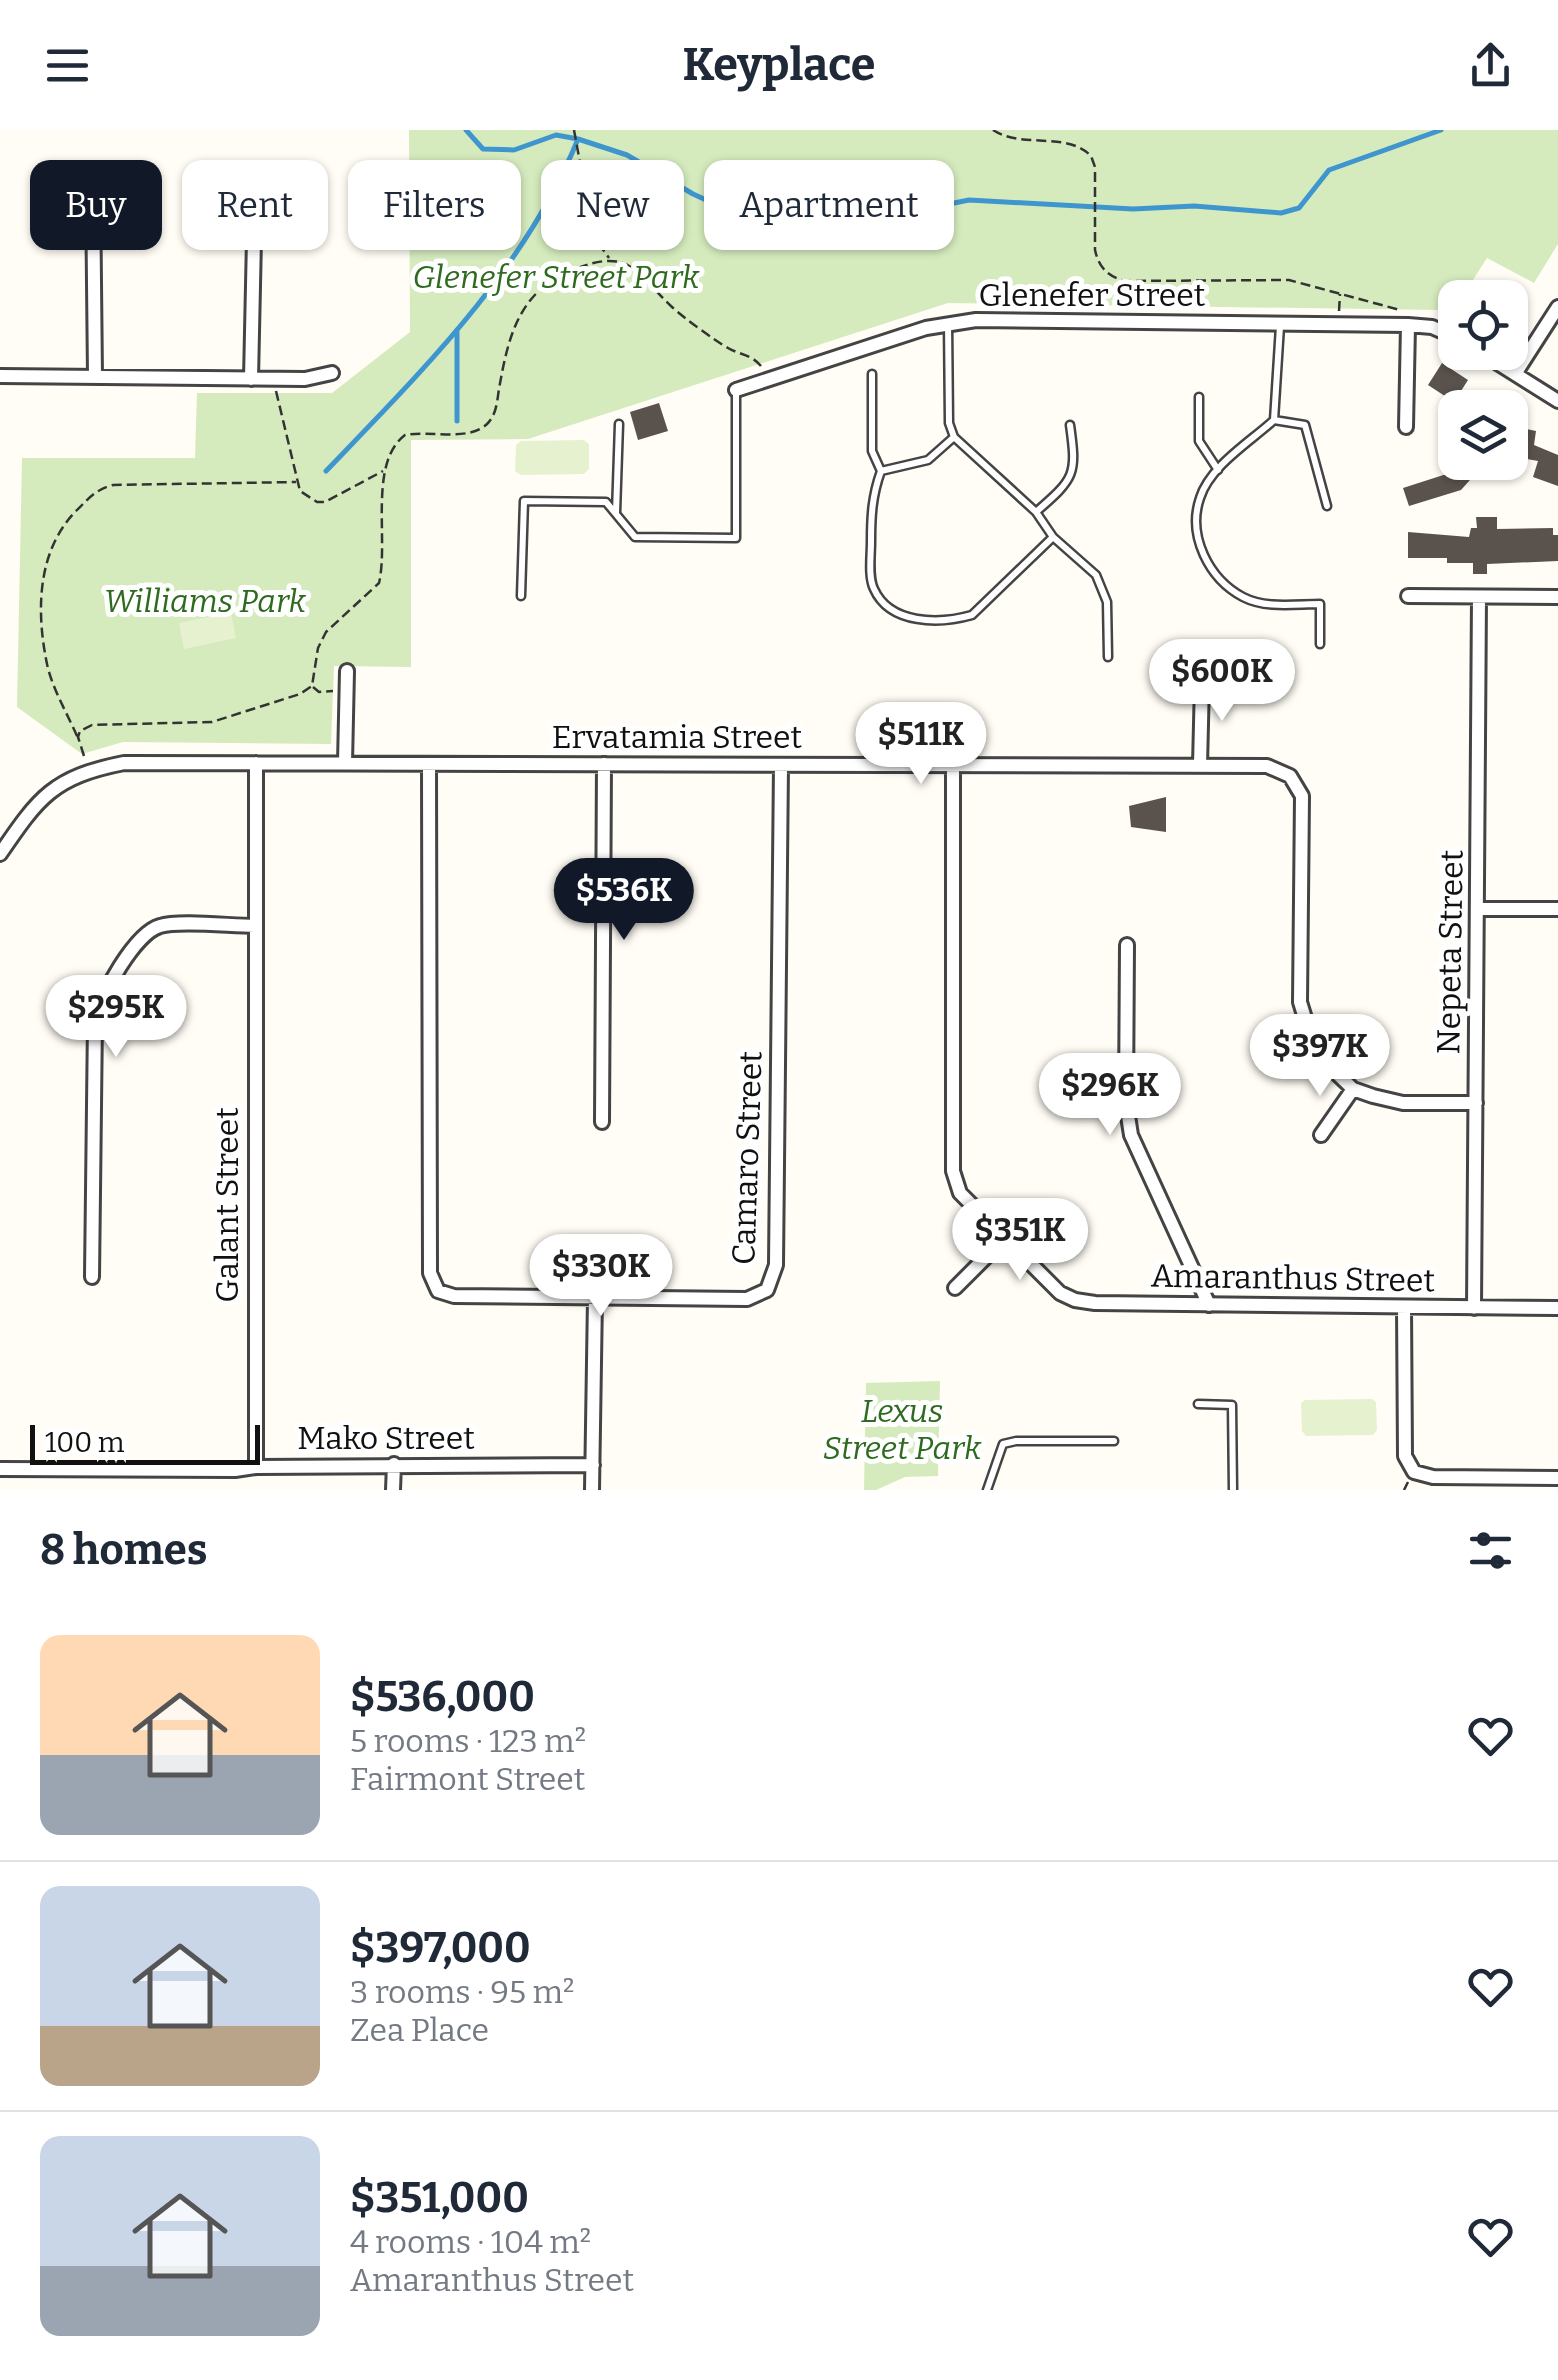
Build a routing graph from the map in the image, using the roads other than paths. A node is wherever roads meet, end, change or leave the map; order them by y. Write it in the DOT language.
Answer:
graph roads {
  1 [pos="94,250"];
  2 [pos="254,250"];
  3 [pos="1558,307"];
  4 [pos="1408,318"];
  5 [pos="948,322"];
  6 [pos="1280,324"];
  7 [pos="1438,330"];
  8 [pos="1509,370"];
  9 [pos="332,373"];
  10 [pos="872,374"];
  11 [pos="1515,374"];
  12 [pos="0,376"];
  13 [pos="95,376"];
  14 [pos="251,378"];
  15 [pos="736,390"];
  16 [pos="1199,396"];
  17 [pos="1558,402"];
  18 [pos="1274,420"];
  19 [pos="619,424"];
  20 [pos="1070,425"];
  21 [pos="1406,427"];
  22 [pos="954,437"];
  23 [pos="1218,470"];
  24 [pos="880,472"];
  25 [pos="1327,506"];
  26 [pos="1036,512"];
  27 [pos="616,514"];
  28 [pos="1053,537"];
  29 [pos="521,596"];
  30 [pos="1408,596"];
  31 [pos="1480,597"];
  32 [pos="1558,597"];
  33 [pos="1320,644"];
  34 [pos="1108,657"];
  35 [pos="347,671"];
  36 [pos="1202,682"];
  37 [pos="256,763"];
  38 [pos="345,763"];
  39 [pos="428,764"];
  40 [pos="604,764"];
  41 [pos="780,765"];
  42 [pos="952,766"];
  43 [pos="1200,766"];
  44 [pos="0,853"];
  45 [pos="1479,908"];
  46 [pos="1558,909"];
  47 [pos="254,926"];
  48 [pos="1127,945"];
  49 [pos="1354,1088"];
  50 [pos="1476,1103"];
  51 [pos="602,1122"];
  52 [pos="1321,1135"];
  53 [pos="1005,1238"];
  54 [pos="92,1277"];
  55 [pos="955,1288"];
  56 [pos="595,1298"];
  57 [pos="1209,1305"];
  58 [pos="1404,1306"];
  59 [pos="1474,1308"];
  60 [pos="1558,1308"];
  61 [pos="1198,1404"];
  62 [pos="1114,1442"];
  63 [pos="394,1464"];
  64 [pos="592,1466"];
  65 [pos="256,1467"];
  66 [pos="0,1469"];
  67 [pos="1558,1478"];
  68 [pos="394,1490"];
  69 [pos="592,1490"];
  70 [pos="987,1490"];
  71 [pos="1233,1490"];
  1 -- 13 [label="street"];
  2 -- 14 [label="street"];
  3 -- 11 [label="street"];
  4 -- 6 [label="street, Glenefer Street"];
  4 -- 7 [label="street, Glenefer Street"];
  4 -- 21 [label="street"];
  5 -- 6 [label="street, Glenefer Street"];
  5 -- 15 [label="street, Glenefer Street"];
  5 -- 22 [label="lane"];
  6 -- 18 [label="lane"];
  8 -- 11 [label="street"];
  9 -- 14 [label="street"];
  10 -- 24 [label="lane"];
  11 -- 17 [label="street"];
  12 -- 13 [label="street"];
  13 -- 14 [label="street"];
  15 -- 27 [label="lane"];
  16 -- 23 [label="lane"];
  18 -- 23 [label="lane"];
  18 -- 25 [label="lane"];
  19 -- 27 [label="lane"];
  20 -- 26 [label="lane"];
  22 -- 24 [label="lane"];
  22 -- 26 [label="lane"];
  23 -- 33 [label="lane"];
  24 -- 28 [label="lane"];
  26 -- 28 [label="lane"];
  27 -- 29 [label="lane"];
  28 -- 34 [label="lane"];
  30 -- 31 [label="street"];
  31 -- 32 [label="street"];
  31 -- 45 [label="street, Nepeta Street"];
  35 -- 38 [label="street"];
  36 -- 43 [label="street"];
  37 -- 38 [label="street, Ervatamia Street"];
  37 -- 44 [label="street, Ervatamia Street"];
  37 -- 47 [label="street, Galant Street"];
  38 -- 39 [label="street, Ervatamia Street"];
  39 -- 40 [label="street, Ervatamia Street"];
  39 -- 56 [label="street, Camaro Street"];
  40 -- 41 [label="street, Ervatamia Street"];
  40 -- 51 [label="street"];
  41 -- 42 [label="street, Ervatamia Street"];
  41 -- 56 [label="street, Camaro Street"];
  42 -- 43 [label="street, Ervatamia Street"];
  42 -- 53 [label="street, Amaranthus Street"];
  43 -- 49 [label="street, Ervatamia Street"];
  45 -- 46 [label="street"];
  45 -- 50 [label="street, Nepeta Street"];
  47 -- 54 [label="street"];
  47 -- 65 [label="street, Galant Street"];
  48 -- 57 [label="street"];
  49 -- 50 [label="street, Ervatamia Street"];
  49 -- 52 [label="street"];
  50 -- 59 [label="street, Nepeta Street"];
  53 -- 55 [label="street"];
  53 -- 57 [label="street, Amaranthus Street"];
  56 -- 64 [label="street"];
  57 -- 58 [label="street, Amaranthus Street"];
  58 -- 59 [label="street, Amaranthus Street"];
  58 -- 67 [label="street"];
  59 -- 60 [label="street, Amaranthus Street"];
  61 -- 71 [label="lane"];
  62 -- 70 [label="lane"];
  63 -- 64 [label="street, Mako Street"];
  63 -- 65 [label="street, Mako Street"];
  63 -- 68 [label="street"];
  64 -- 69 [label="street"];
  65 -- 66 [label="street, Mako Street"];
}
